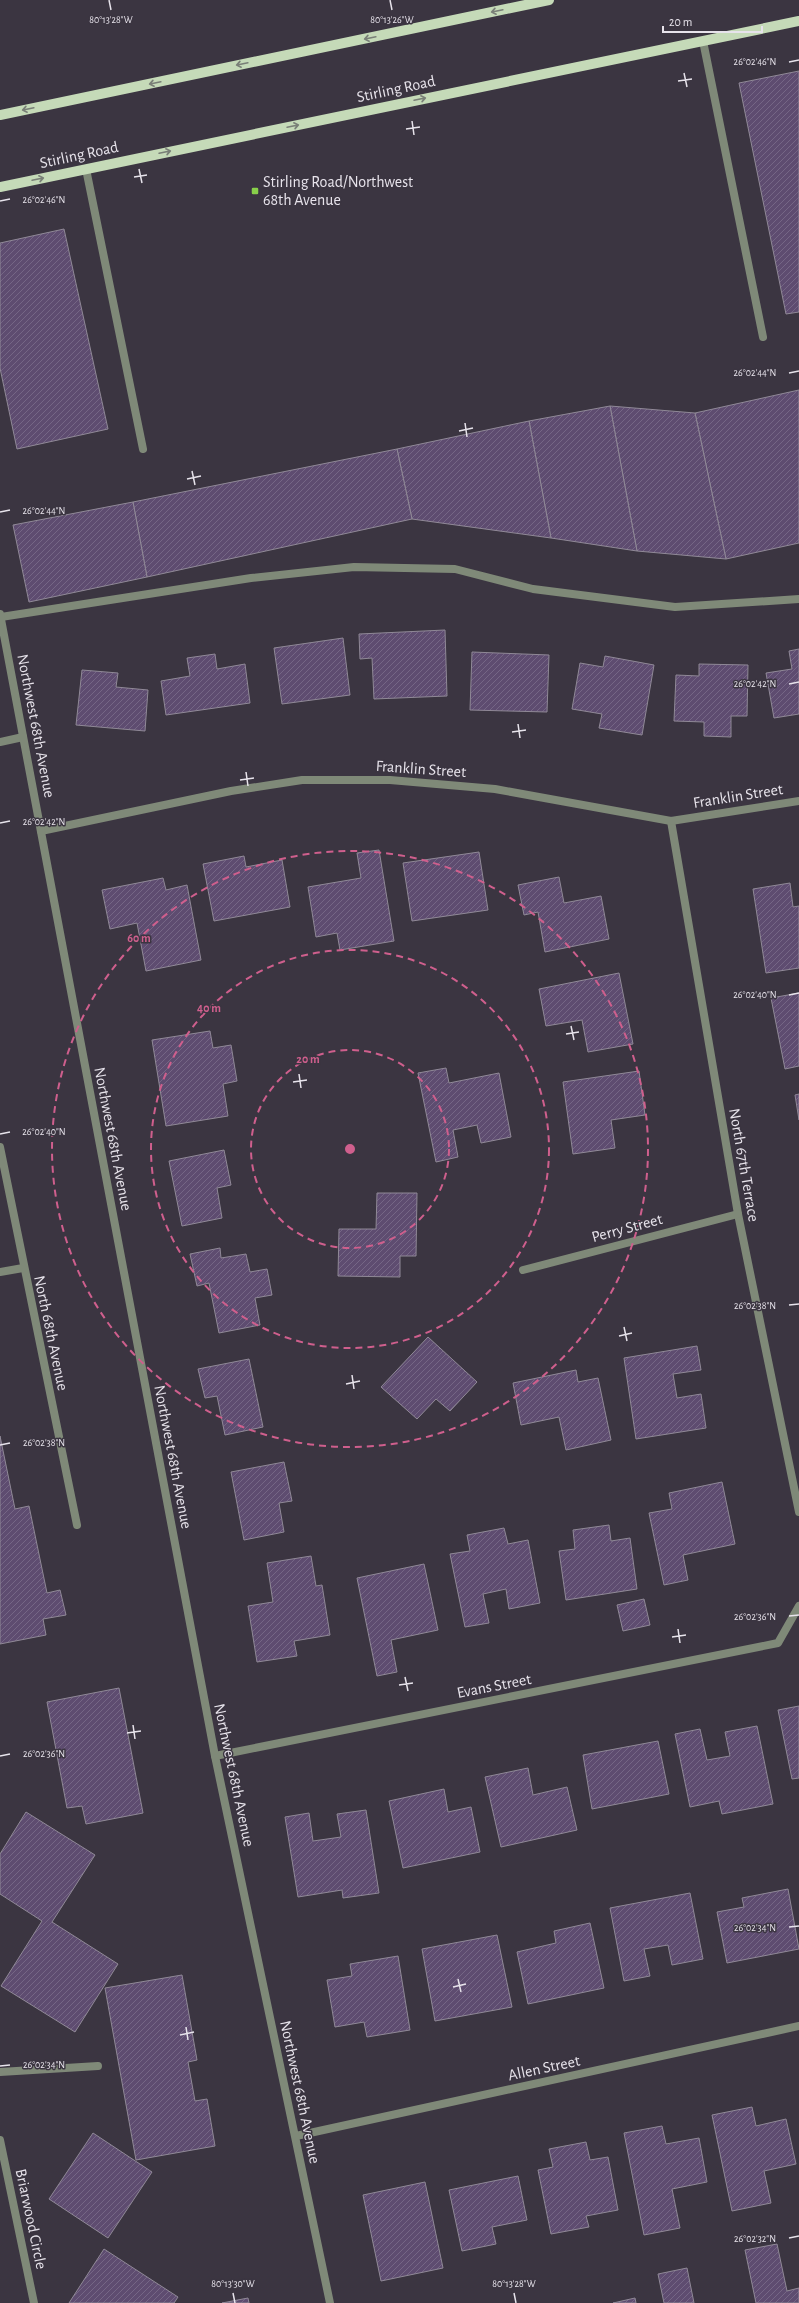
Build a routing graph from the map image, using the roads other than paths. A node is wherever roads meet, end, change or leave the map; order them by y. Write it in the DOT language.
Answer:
graph roads {
  1 [pos="549,0"];
  2 [pos="799,21"];
  3 [pos="703,41"];
  4 [pos="0,115"];
  5 [pos="86,169"];
  6 [pos="0,187"];
  7 [pos="763,337"];
  8 [pos="143,449"];
  9 [pos="799,599"];
  10 [pos="0,615"];
  11 [pos="23,737"];
  12 [pos="0,742"];
  13 [pos="799,801"];
  14 [pos="671,821"];
  15 [pos="41,831"];
  16 [pos="0,1147"];
  17 [pos="738,1214"];
  18 [pos="23,1268"];
  19 [pos="523,1270"];
  20 [pos="0,1272"];
  21 [pos="799,1512"];
  22 [pos="77,1526"];
  23 [pos="799,1606"];
  24 [pos="215,1756"];
  25 [pos="799,2026"];
  26 [pos="98,2066"];
  27 [pos="0,2072"];
  28 [pos="296,2136"];
  29 [pos="0,2140"];
  30 [pos="34,2303"];
  31 [pos="330,2303"];
  1 -- 4 [label="main road, one-way"];
  2 -- 3 [label="main road, Stirling Road"];
  5 -- 3 [label="main road, Stirling Road, one-way"];
  3 -- 7 [label="street"];
  6 -- 5 [label="main road, Stirling Road, one-way"];
  5 -- 8 [label="street"];
  9 -- 10 [label="street"];
  10 -- 11 [label="street, Northwest 68th Avenue"];
  11 -- 12 [label="street"];
  11 -- 15 [label="street, Northwest 68th Avenue"];
  13 -- 14 [label="street, Franklin Street"];
  14 -- 15 [label="street, Franklin Street"];
  14 -- 17 [label="street, North 67th Terrace"];
  15 -- 24 [label="street, Northwest 68th Avenue"];
  16 -- 18 [label="street, North 68th Avenue"];
  17 -- 19 [label="street, Perry Street"];
  17 -- 21 [label="street, North 67th Terrace"];
  18 -- 20 [label="street"];
  18 -- 22 [label="street, North 68th Avenue"];
  23 -- 24 [label="street, Evans Street"];
  24 -- 28 [label="street, Northwest 68th Avenue"];
  25 -- 28 [label="street, Allen Street"];
  26 -- 27 [label="street"];
  28 -- 31 [label="street, Northwest 68th Avenue"];
  29 -- 30 [label="street, Briarwood Circle"];
}
